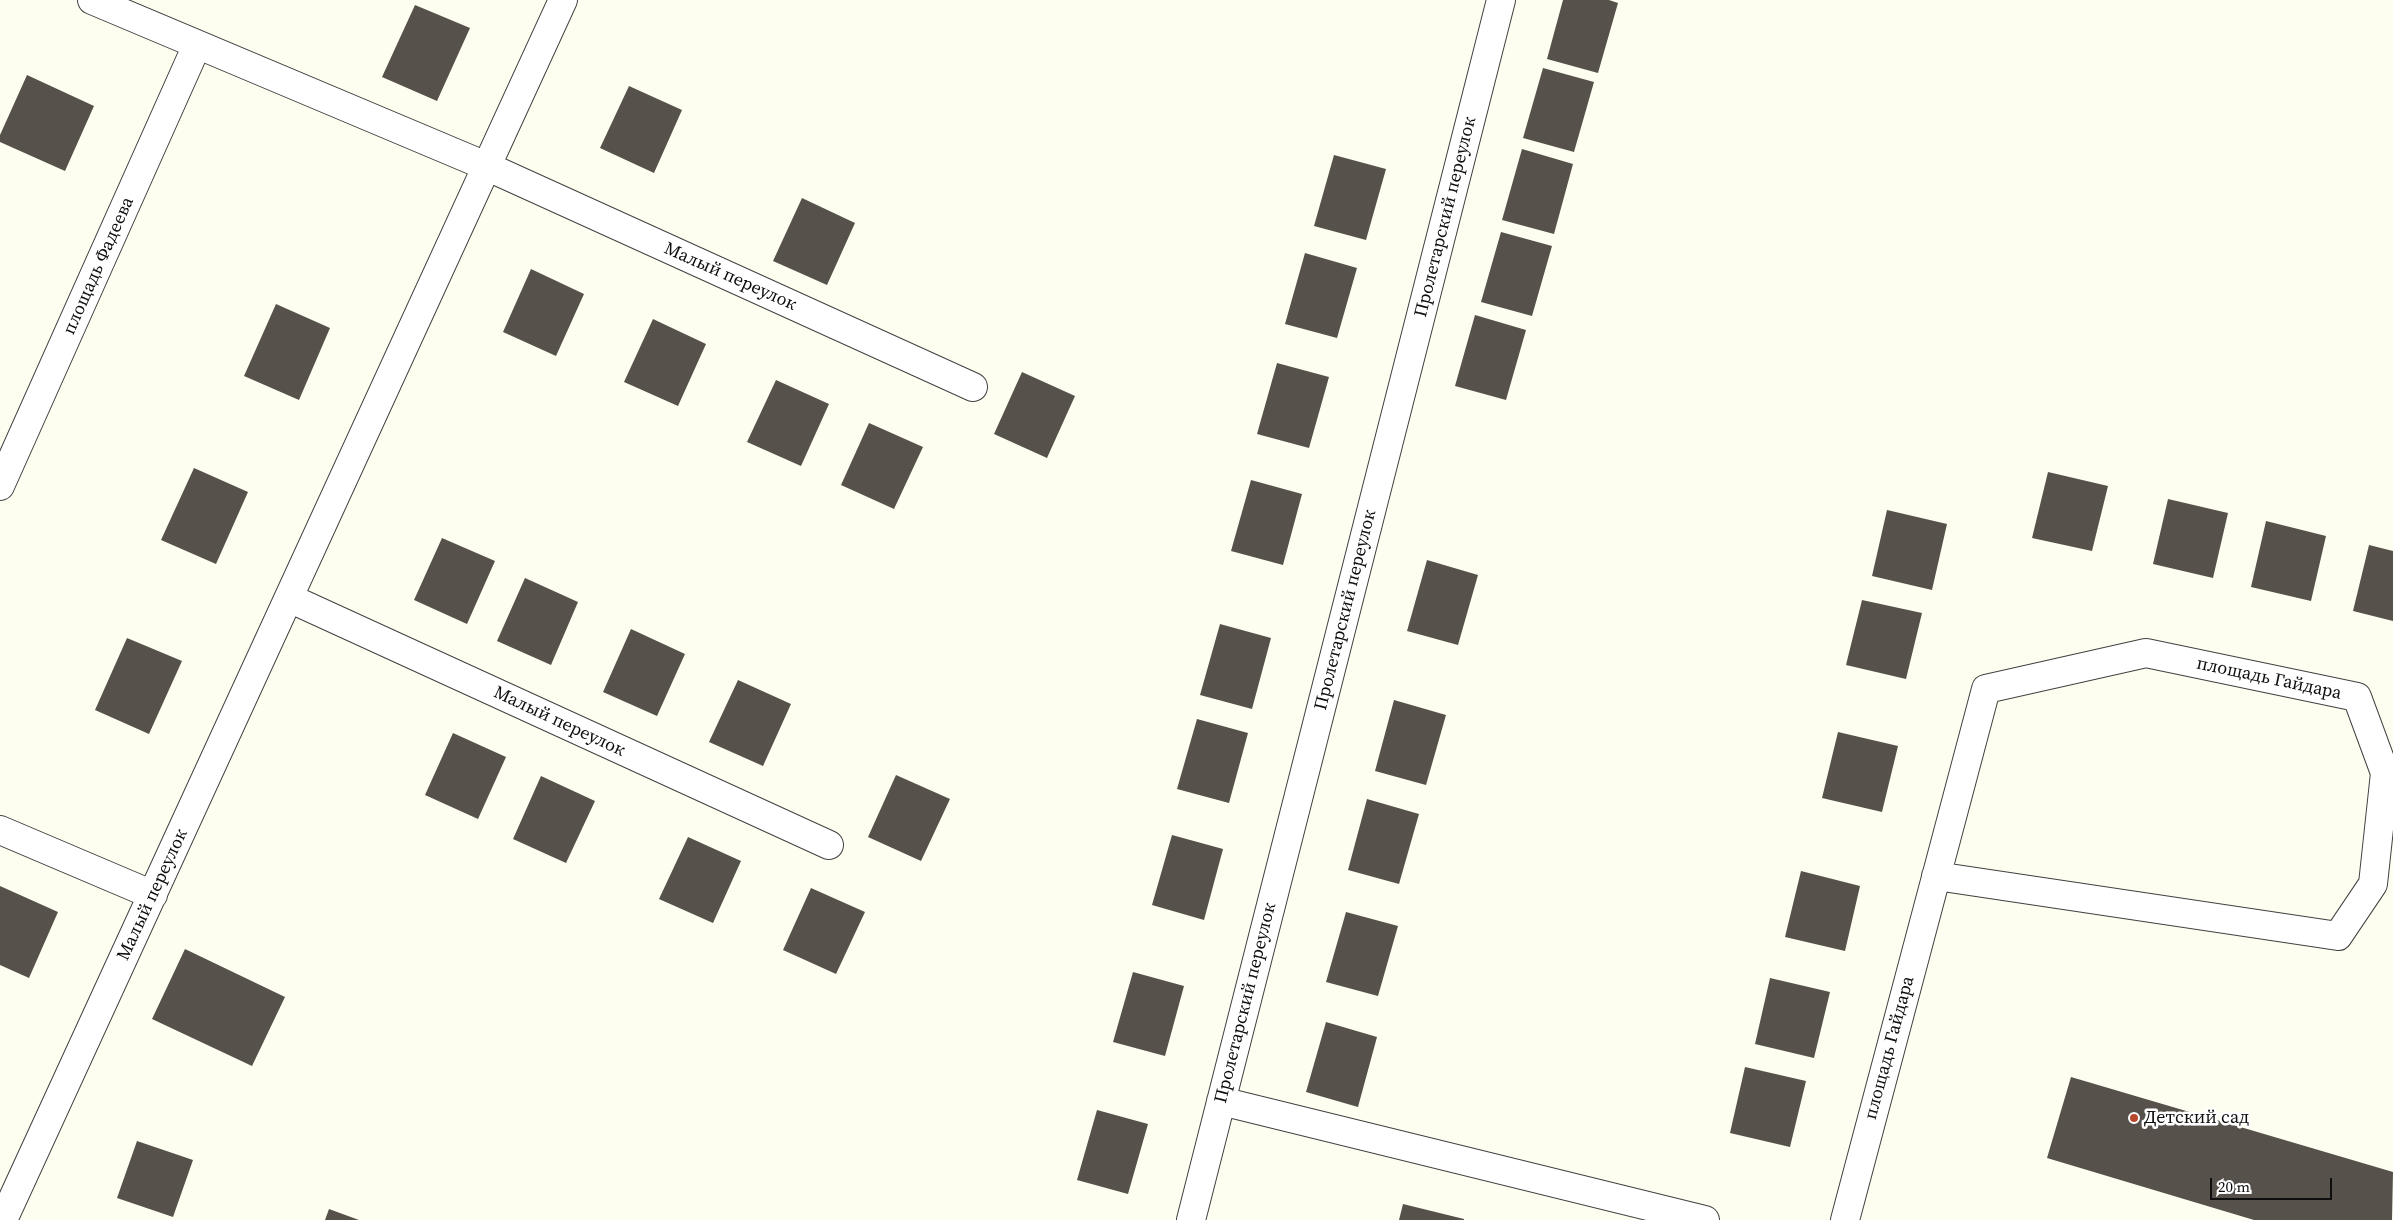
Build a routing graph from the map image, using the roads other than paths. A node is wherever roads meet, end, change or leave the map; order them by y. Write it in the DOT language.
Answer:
graph roads {
  1 [pos="92,0"];
  2 [pos="563,0"];
  3 [pos="1501,0"];
  4 [pos="197,46"];
  5 [pos="486,166"];
  6 [pos="973,387"];
  7 [pos="0,486"];
  8 [pos="288,598"];
  9 [pos="0,830"];
  10 [pos="829,845"];
  11 [pos="1936,876"];
  12 [pos="153,895"];
  13 [pos="1221,1101"];
  14 [pos="16,1192"];
  15 [pos="4,1220"];
  16 [pos="22,1220"];
  17 [pos="1191,1220"];
  18 [pos="1705,1220"];
  19 [pos="1845,1220"];
  1 -- 4 [label="street"];
  2 -- 5 [label="street, Малый переулок"];
  3 -- 13 [label="street, Пролетарский переулок"];
  4 -- 5 [label="street"];
  4 -- 7 [label="street, площадь Фадеева"];
  5 -- 6 [label="street, Малый переулок"];
  5 -- 8 [label="street, Малый переулок"];
  8 -- 10 [label="street, Малый переулок"];
  8 -- 12 [label="street, Малый переулок"];
  9 -- 12 [label="street"];
  11 -- 11 [label="street, площадь Гайдара"];
  11 -- 19 [label="street, площадь Гайдара"];
  12 -- 14 [label="street, Малый переулок"];
  13 -- 17 [label="street, Пролетарский переулок"];
  13 -- 18 [label="street"];
  14 -- 15 [label="street, Малый переулок"];
  14 -- 16 [label="street"];
}
